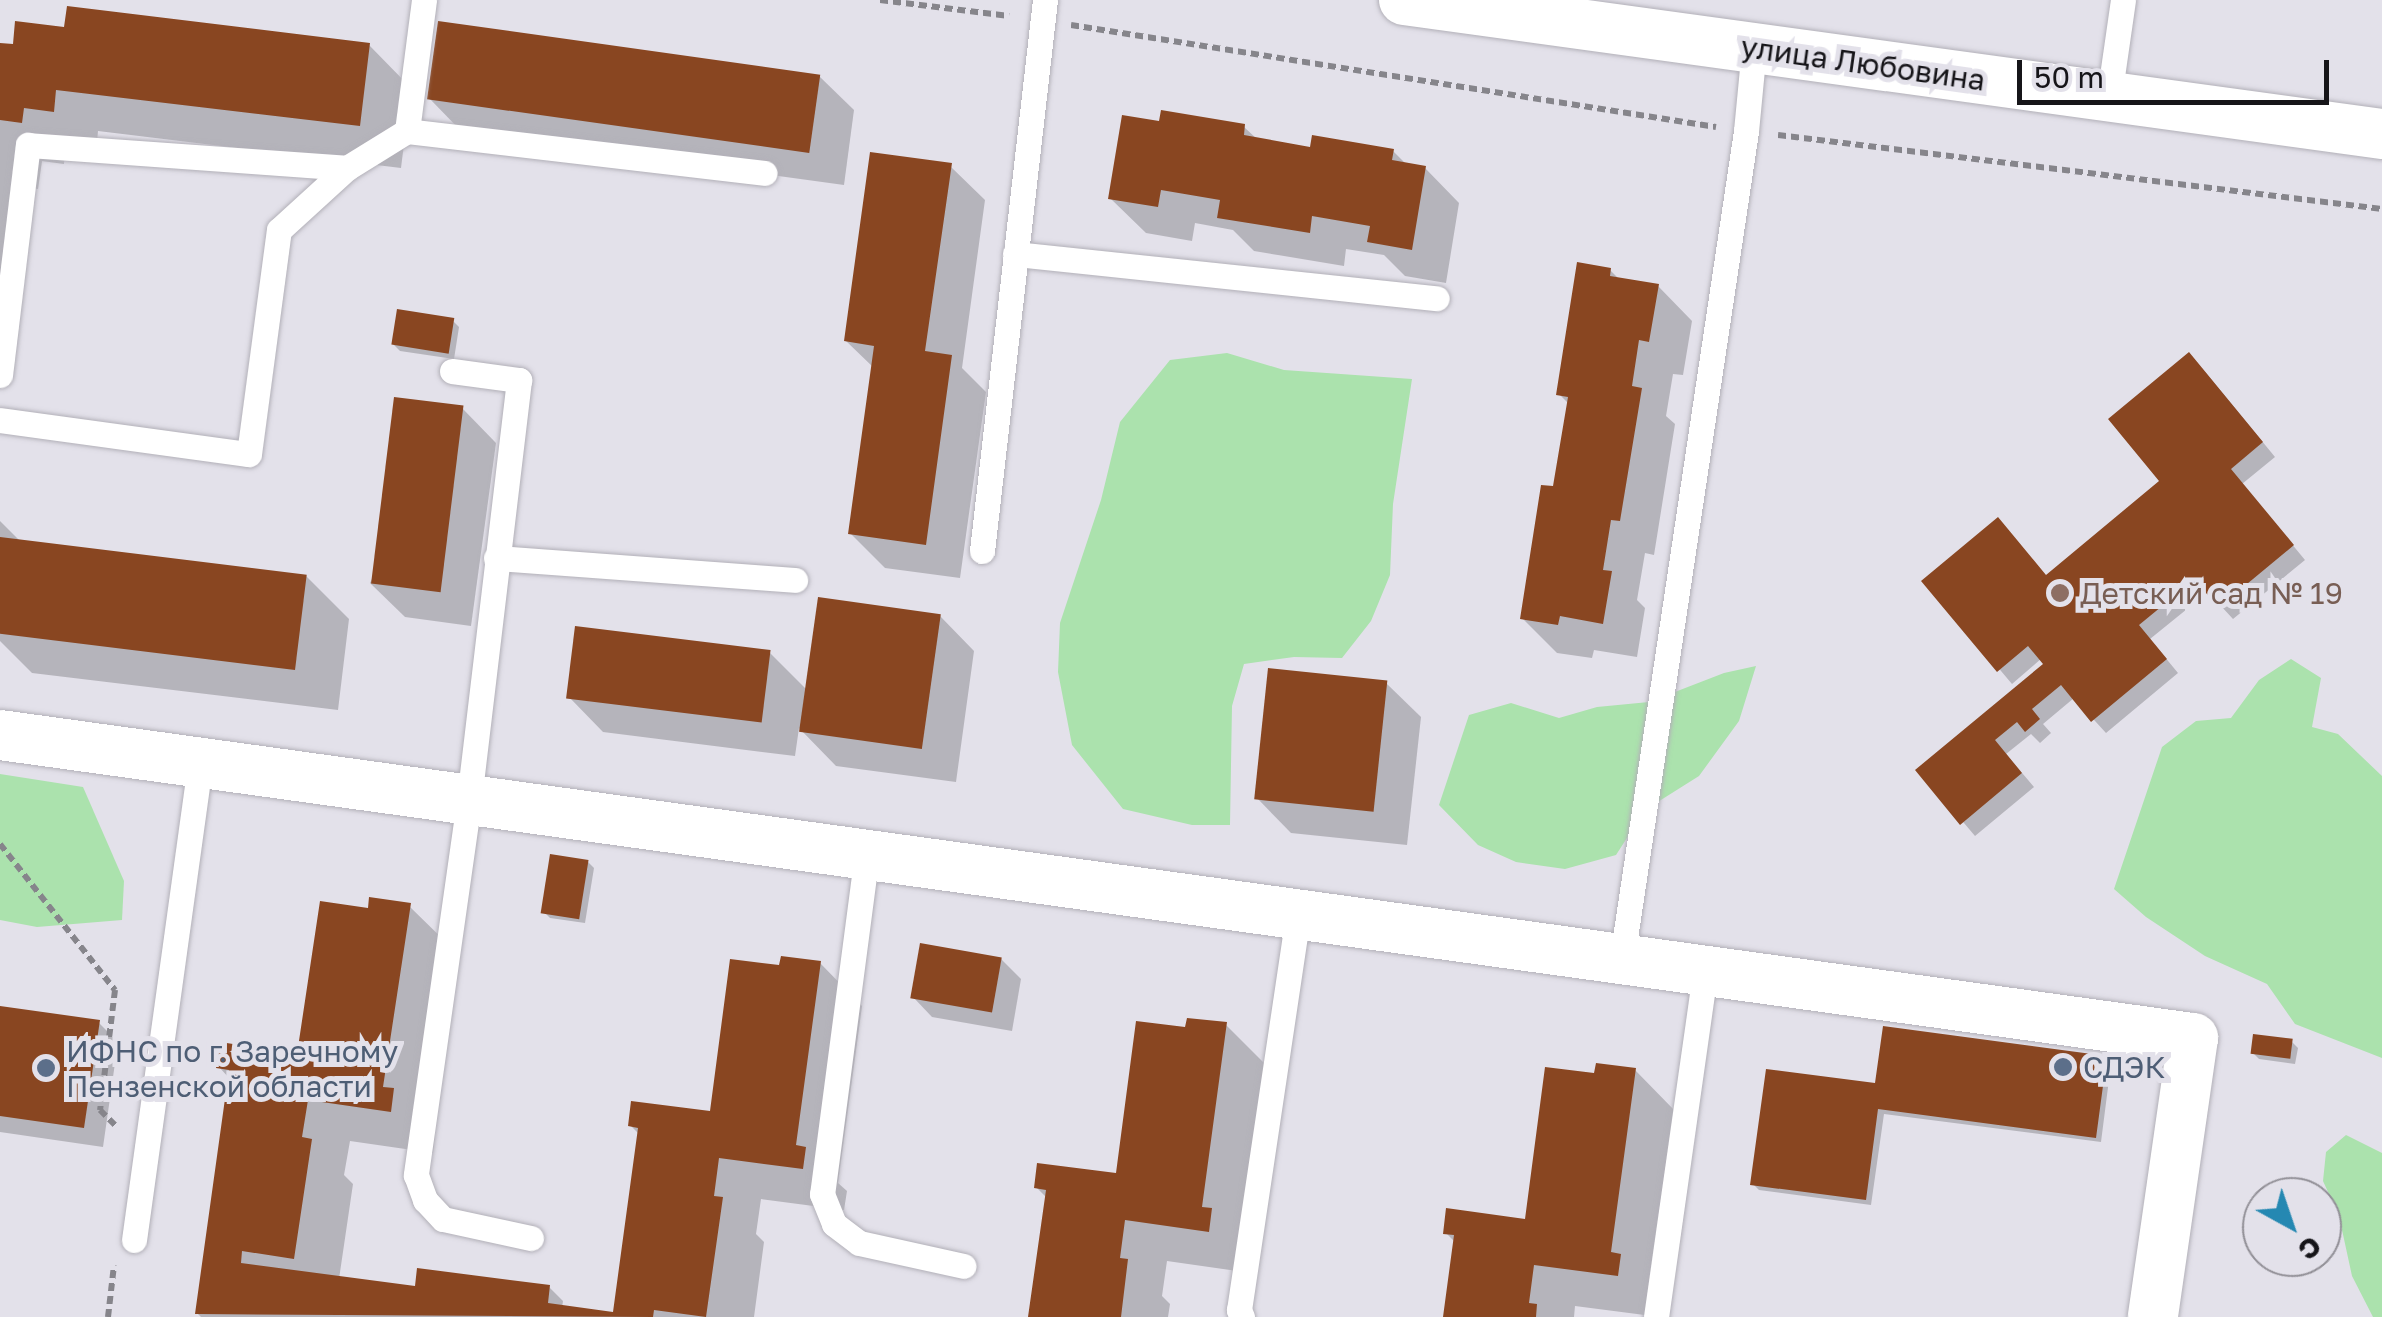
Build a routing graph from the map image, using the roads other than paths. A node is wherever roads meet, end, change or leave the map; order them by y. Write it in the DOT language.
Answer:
graph roads {
  1 [pos="424,0"];
  2 [pos="2123,0"];
  3 [pos="1433,2"];
  4 [pos="1044,10"];
  5 [pos="1754,48"];
  6 [pos="2109,96"];
  7 [pos="407,132"];
  8 [pos="2382,134"];
  9 [pos="346,168"];
  10 [pos="765,174"];
  11 [pos="1016,254"];
  12 [pos="1437,298"];
  13 [pos="452,371"];
  14 [pos="0,375"];
  15 [pos="0,420"];
  16 [pos="982,550"];
  17 [pos="496,558"];
  18 [pos="795,580"];
  19 [pos="0,735"];
  20 [pos="200,762"];
  21 [pos="469,801"];
  22 [pos="866,853"];
  23 [pos="1298,914"];
  24 [pos="1622,958"];
  25 [pos="1706,970"];
  26 [pos="531,1238"];
  27 [pos="124,1249"];
  28 [pos="964,1266"];
  29 [pos="1242,1317"];
  30 [pos="1656,1317"];
  31 [pos="2154,1317"];
  1 -- 7 [label="lane"];
  2 -- 6 [label="lane"];
  3 -- 5 [label="street, улица Любовина"];
  4 -- 11 [label="lane"];
  5 -- 6 [label="street, улица Любовина"];
  5 -- 24 [label="lane"];
  6 -- 8 [label="street, улица Любовина"];
  7 -- 9 [label="lane"];
  7 -- 10 [label="lane"];
  9 -- 14 [label="lane"];
  9 -- 15 [label="lane"];
  11 -- 12 [label="lane"];
  11 -- 16 [label="lane"];
  13 -- 17 [label="lane"];
  17 -- 18 [label="lane"];
  17 -- 21 [label="lane"];
  19 -- 20 [label="street"];
  20 -- 21 [label="street"];
  20 -- 27 [label="lane"];
  21 -- 22 [label="street"];
  21 -- 26 [label="lane"];
  22 -- 23 [label="street"];
  22 -- 28 [label="lane"];
  23 -- 24 [label="street"];
  23 -- 29 [label="lane"];
  24 -- 25 [label="street"];
  25 -- 30 [label="lane"];
  25 -- 31 [label="street"];
}
